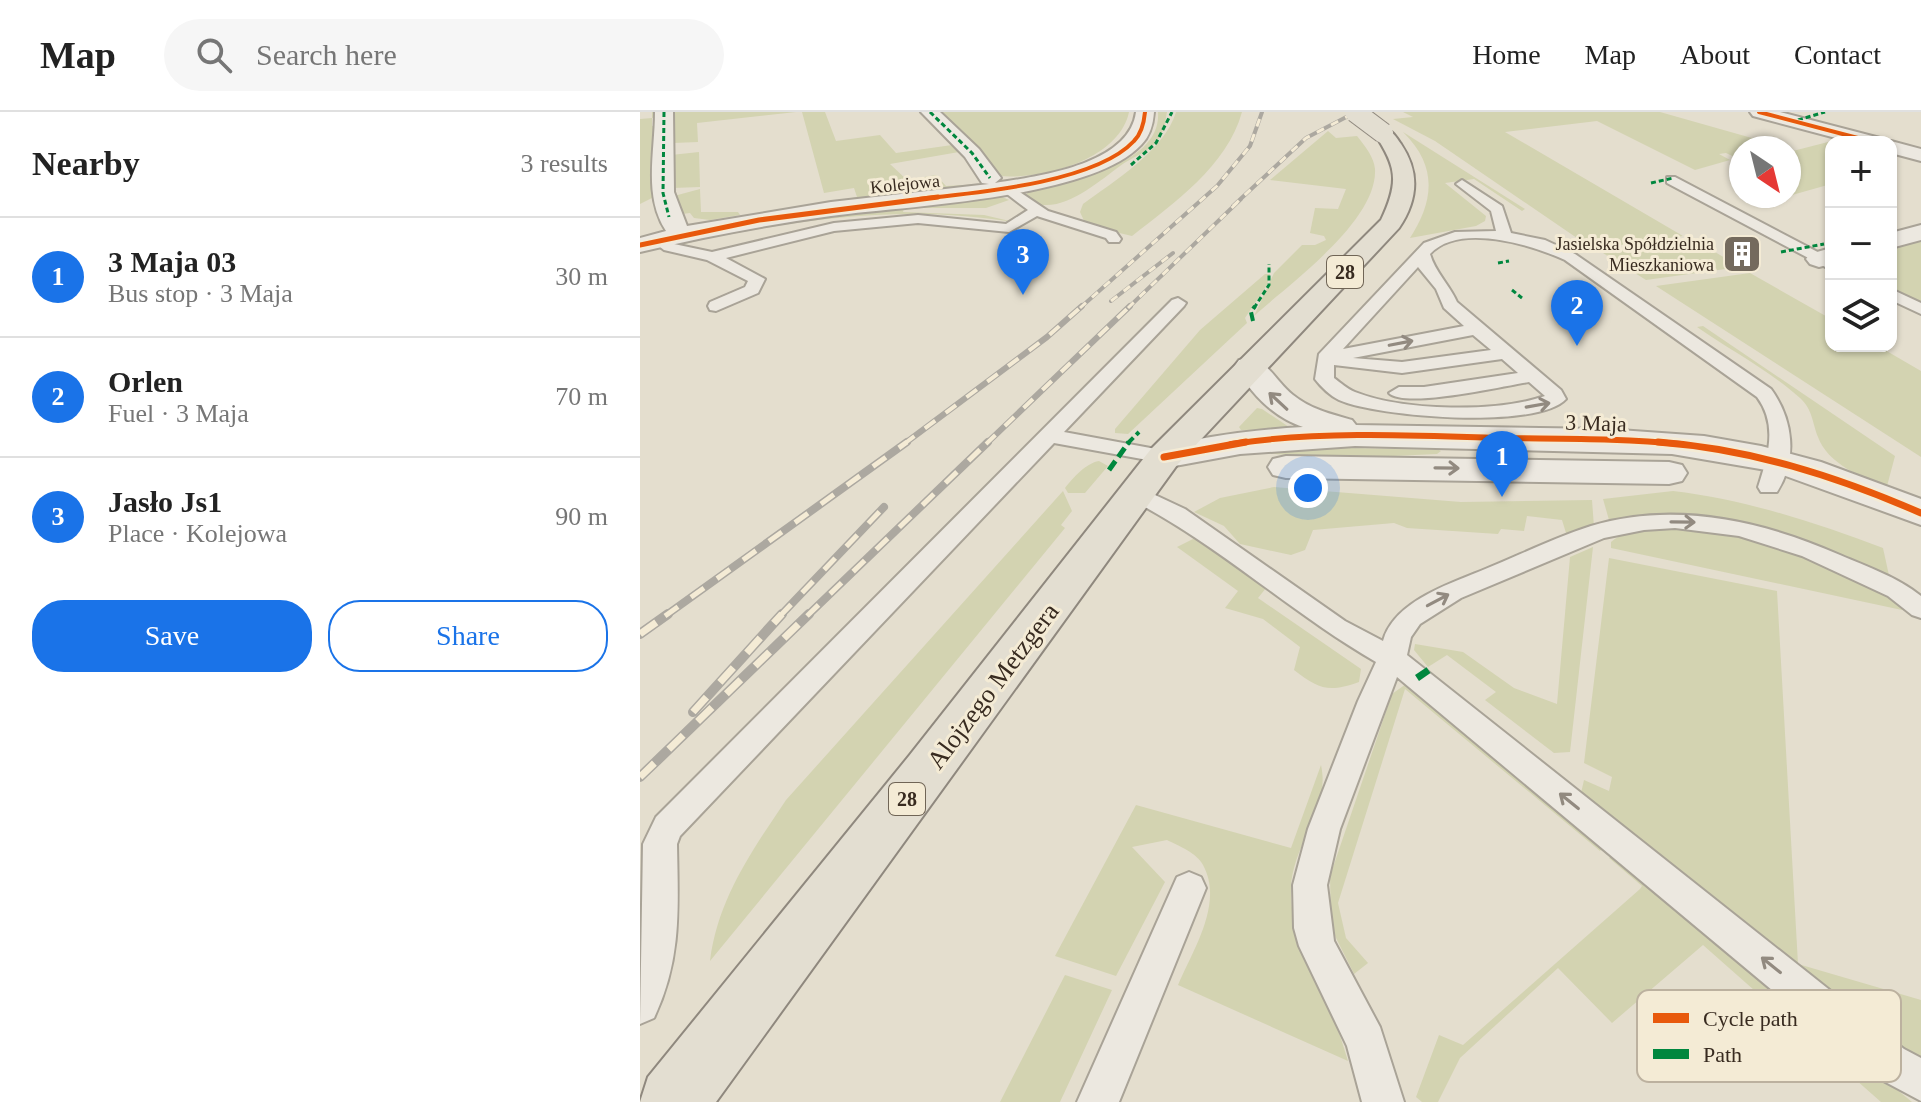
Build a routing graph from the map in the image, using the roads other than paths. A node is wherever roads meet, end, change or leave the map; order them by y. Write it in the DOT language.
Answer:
graph roads {
  1 [pos="664,112"];
  2 [pos="930,112"];
  3 [pos="1145,112"];
  4 [pos="1355,112"];
  5 [pos="1759,112"];
  6 [pos="1825,112"];
  7 [pos="1794,121"];
  8 [pos="1850,136"];
  9 [pos="1897,149"];
  10 [pos="1921,155"];
  11 [pos="1671,180"];
  12 [pos="999,183"];
  13 [pos="1462,184"];
  14 [pos="1036,211"];
  15 [pos="1921,232"];
  16 [pos="681,235"];
  17 [pos="1504,235"];
  18 [pos="1114,239"];
  19 [pos="1897,239"];
  20 [pos="649,243"];
  21 [pos="1422,253"];
  22 [pos="712,257"];
  23 [pos="1825,259"];
  24 [pos="1897,297"];
  25 [pos="1178,303"];
  26 [pos="716,306"];
  27 [pos="1921,309"];
  28 [pos="1477,329"];
  29 [pos="1507,353"];
  30 [pos="1324,366"];
  31 [pos="1250,367"];
  32 [pos="1533,376"];
  33 [pos="1370,435"];
  34 [pos="1049,436"];
  35 [pos="1773,474"];
  36 [pos="1151,476"];
  37 [pos="1921,513"];
  38 [pos="1921,541"];
  39 [pos="1921,609"];
  40 [pos="1392,658"];
  41 [pos="1189,888"];
  42 [pos="1800,990"];
  43 [pos="640,1005"];
  44 [pos="1901,1069"];
  45 [pos="1921,1081"];
  46 [pos="673,1102"];
  47 [pos="1098,1102"];
  48 [pos="1383,1102"];
  1 -- 16 [label="street"];
  2 -- 12 [label="street"];
  3 -- 12 [label="street, Kolejowa"];
  4 -- 31 [label="main road, 28, bridge"];
  5 -- 7 [label="street"];
  6 -- 7 [label="street"];
  7 -- 8 [label="street"];
  9 -- 10 [label="street"];
  11 -- 23 [label="lane"];
  12 -- 14 [label="lane"];
  12 -- 16 [label="street, Kolejowa"];
  13 -- 17 [label="lane"];
  14 -- 18 [label="lane"];
  14 -- 22 [label="lane"];
  15 -- 19 [label="street"];
  16 -- 20 [label="street, Kolejowa"];
  17 -- 21 [label="lane"];
  17 -- 35 [label="lane"];
  20 -- 22 [label="lane"];
  21 -- 28 [label="lane"];
  21 -- 30 [label="lane"];
  22 -- 26 [label="lane"];
  24 -- 27 [label="lane"];
  25 -- 34 [label="lane"];
  28 -- 29 [label="lane"];
  30 -- 28 [label="lane, one-way"];
  29 -- 30 [label="lane"];
  29 -- 32 [label="lane"];
  30 -- 32 [label="lane"];
  30 -- 32 [label="lane, one-way"];
  33 -- 31 [label="street, 3 Maja, one-way"];
  31 -- 36 [label="main road, 28"];
  33 -- 35 [label="street, 3 Maja"];
  33 -- 36 [label="street, 3 Maja"];
  34 -- 36 [label="lane"];
  34 -- 43 [label="lane"];
  36 -- 35 [label="street, 3 Maja, one-way"];
  35 -- 37 [label="street, 3 Maja"];
  35 -- 38 [label="street, 3 Maja"];
  36 -- 40 [label="lane"];
  36 -- 46 [label="main road, Alojzego Metzgera / 28"];
  40 -- 39 [label="lane, one-way"];
  42 -- 40 [label="lane, one-way"];
  40 -- 48 [label="lane"];
  41 -- 47 [label="lane"];
  45 -- 44 [label="lane, one-way"];
}
